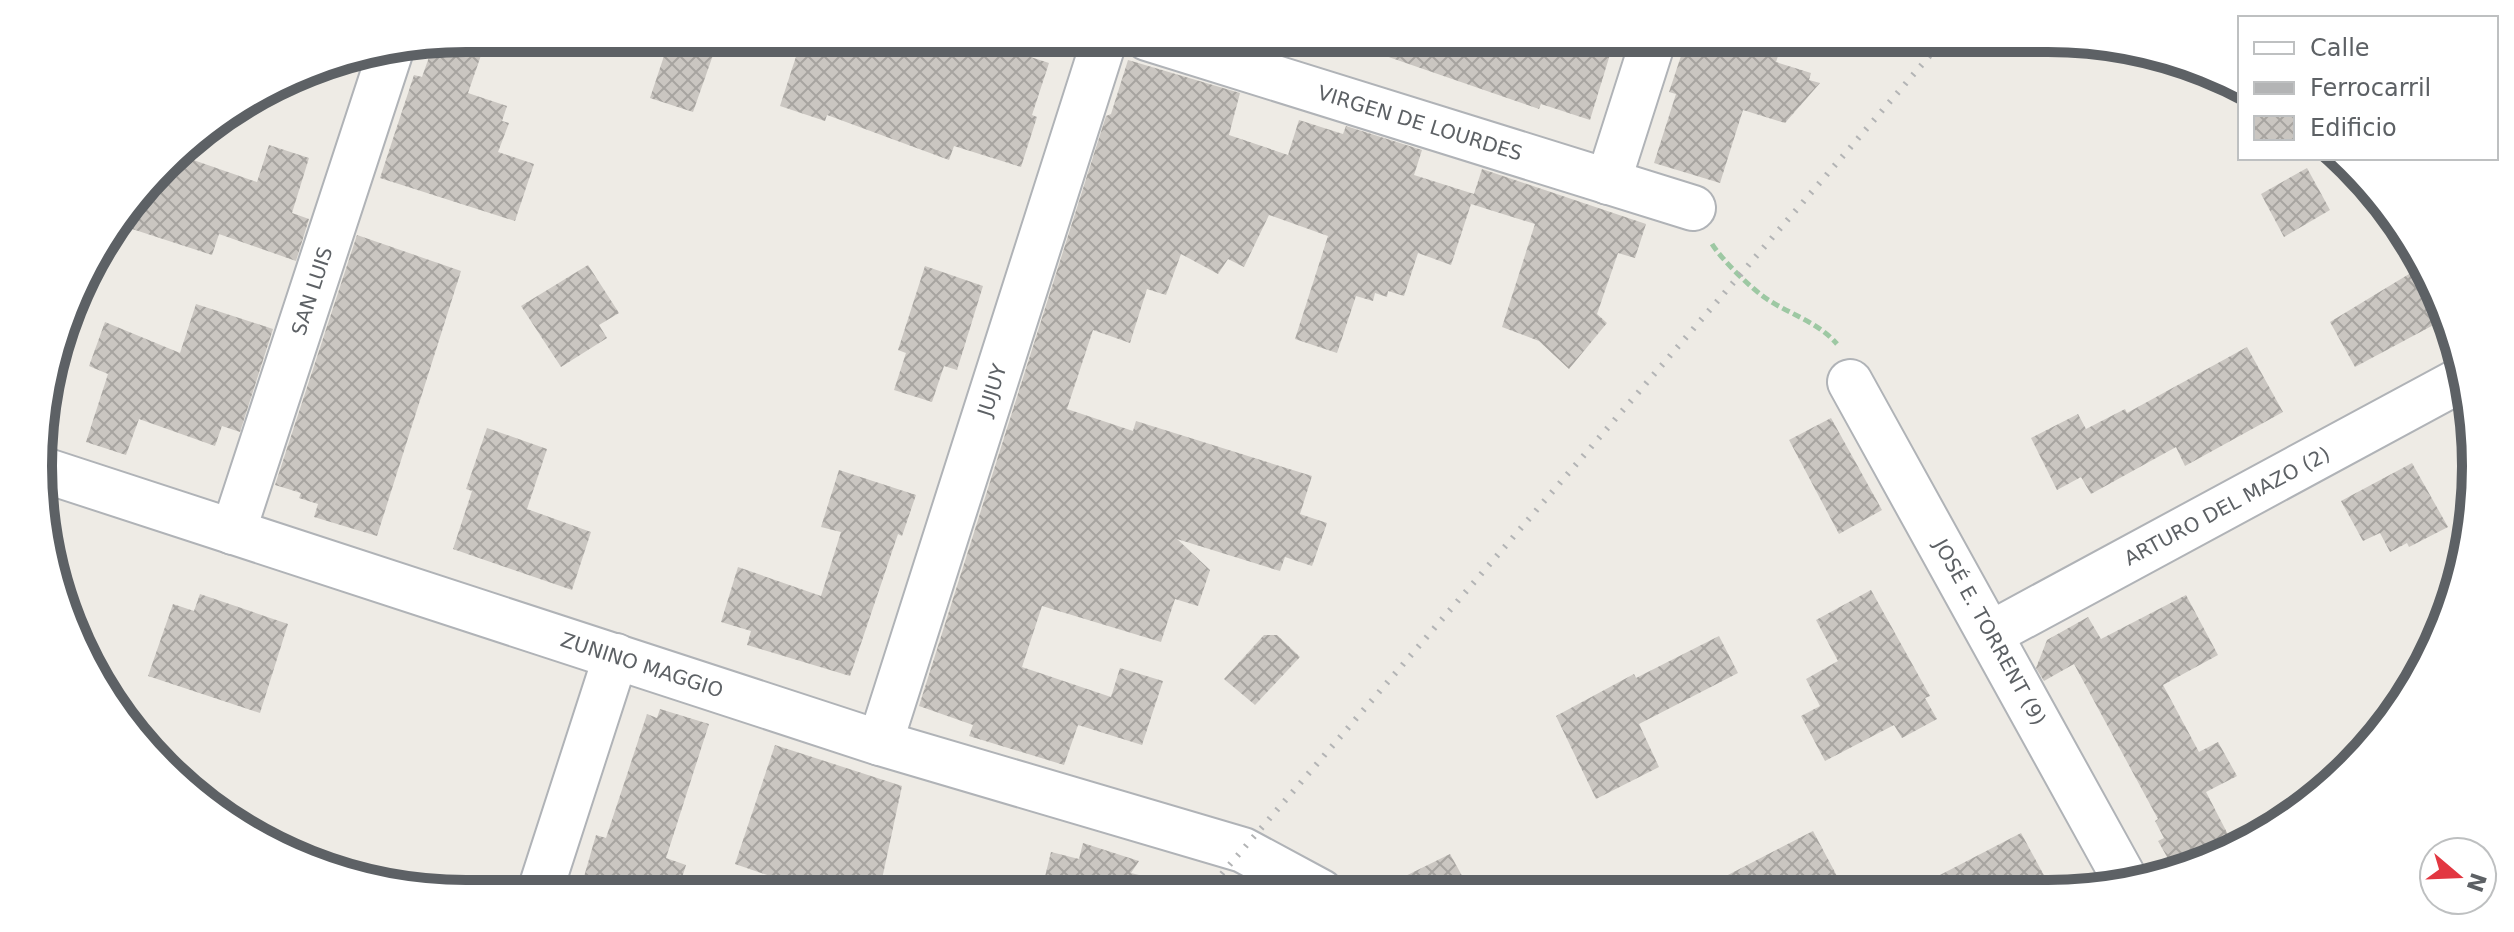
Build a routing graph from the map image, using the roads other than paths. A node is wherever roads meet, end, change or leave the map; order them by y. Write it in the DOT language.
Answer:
graph roads {
  1 [pos="1101,52"];
  2 [pos="1192,52"];
  3 [pos="1650,52"];
  4 [pos="388,60"];
  5 [pos="1608,182"];
  6 [pos="1693,208"];
  7 [pos="1850,382"];
  8 [pos="2454,384"];
  9 [pos="52,473"];
  10 [pos="233,532"];
  11 [pos="1992,633"];
  12 [pos="616,656"];
  13 [pos="880,743"];
  14 [pos="2122,873"];
  15 [pos="544,880"];
  16 [pos="1299,880"];
  1 -- 13 [label="street, JUJUY"];
  2 -- 5 [label="street, VIRGEN DE LOURDES"];
  3 -- 5 [label="street"];
  4 -- 10 [label="street, SAN LUIS"];
  5 -- 6 [label="street, VIRGEN DE LOURDES"];
  7 -- 11 [label="street, JOSÉ E. TORRENT (9)"];
  8 -- 11 [label="street, ARTURO DEL MAZO (2)"];
  9 -- 10 [label="street, ZUNINO MAGGIO"];
  10 -- 12 [label="street, ZUNINO MAGGIO"];
  11 -- 14 [label="street, JOSÉ E. TORRENT (9)"];
  12 -- 13 [label="street, ZUNINO MAGGIO"];
  12 -- 15 [label="street"];
  13 -- 16 [label="street, ZUNINO MAGGIO"];
}
